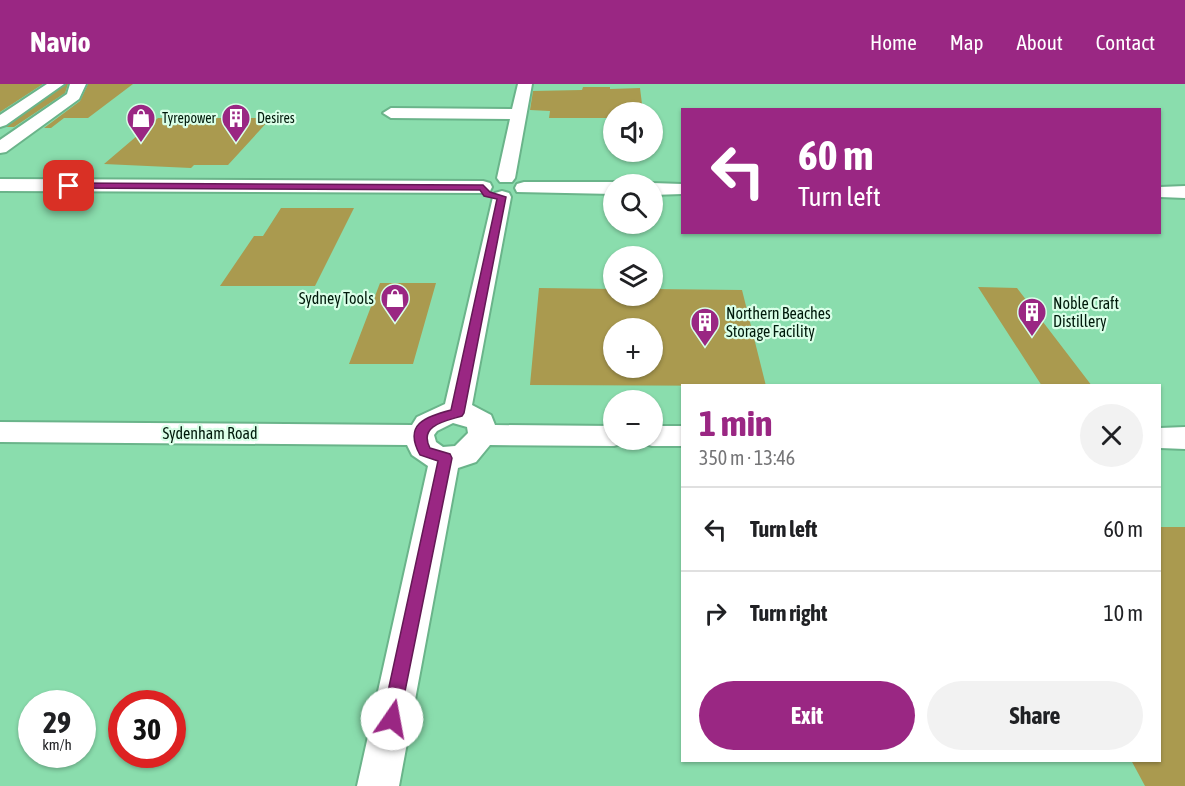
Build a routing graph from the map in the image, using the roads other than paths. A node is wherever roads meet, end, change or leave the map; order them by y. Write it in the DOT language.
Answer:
graph roads {
  1 [pos="57,84"];
  2 [pos="79,84"];
  3 [pos="525,84"];
  4 [pos="391,113"];
  5 [pos="519,114"];
  6 [pos="46,115"];
  7 [pos="5,119"];
  8 [pos="0,148"];
  9 [pos="0,186"];
  10 [pos="497,188"];
  11 [pos="603,188"];
  12 [pos="663,189"];
  13 [pos="681,189"];
  14 [pos="457,413"];
  15 [pos="0,432"];
  16 [pos="483,435"];
  17 [pos="603,436"];
  18 [pos="663,436"];
  19 [pos="681,436"];
  20 [pos="1161,438"];
  21 [pos="1185,438"];
  22 [pos="433,446"];
  23 [pos="378,786"];
  1 -- 7 [label="street"];
  2 -- 6 [label="street"];
  3 -- 5 [label="street"];
  4 -- 5 [label="street"];
  5 -- 10 [label="street"];
  6 -- 7 [label="street"];
  6 -- 8 [label="street"];
  9 -- 10 [label="street"];
  10 -- 11 [label="street"];
  10 -- 14 [label="street"];
  12 -- 13 [label="street"];
  14 -- 16 [label="street"];
  14 -- 22 [label="street"];
  15 -- 22 [label="street, Sydenham Road"];
  16 -- 17 [label="street"];
  16 -- 22 [label="street"];
  18 -- 19 [label="street"];
  20 -- 21 [label="street"];
  22 -- 23 [label="street"];
}
